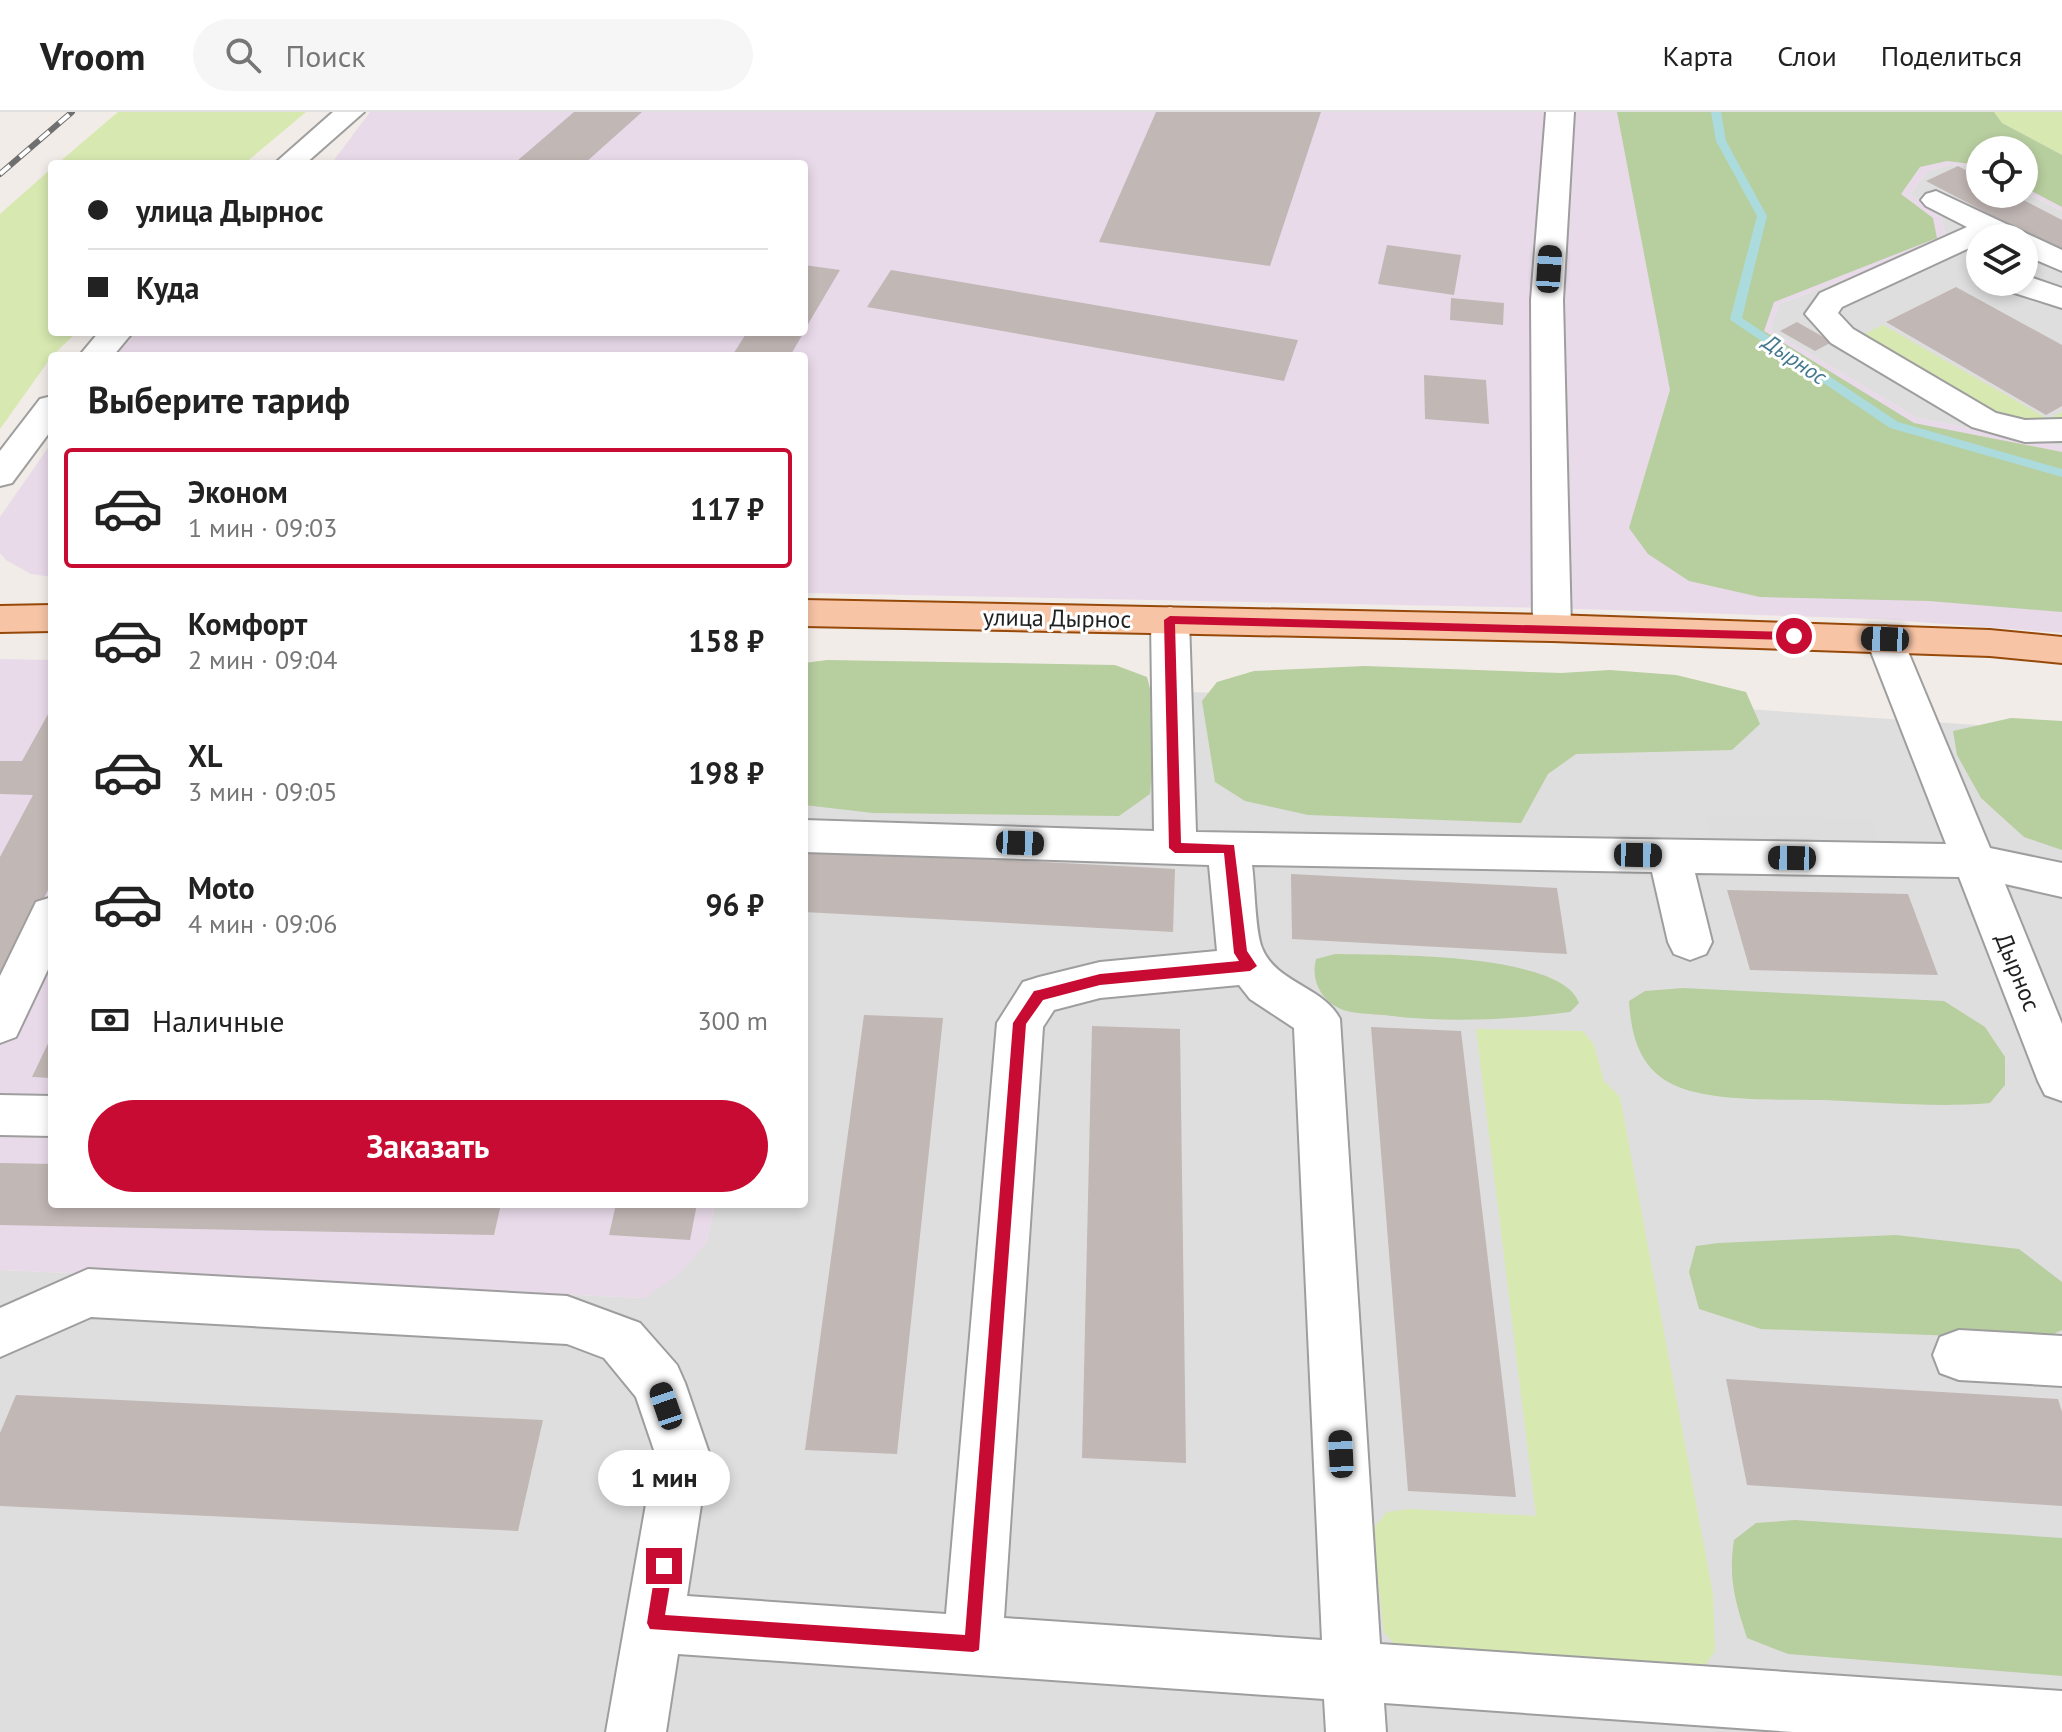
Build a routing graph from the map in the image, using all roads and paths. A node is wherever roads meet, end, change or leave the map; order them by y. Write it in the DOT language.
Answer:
graph roads {
  1 [pos="350,112"];
  2 [pos="1560,112"];
  3 [pos="293,160"];
  4 [pos="1936,200"];
  5 [pos="1986,224"];
  6 [pos="1966,246"];
  7 [pos="2038,250"];
  8 [pos="2062,262"];
  9 [pos="2038,291"];
  10 [pos="2062,299"];
  11 [pos="113,336"];
  12 [pos="99,352"];
  13 [pos="48,411"];
  14 [pos="2062,430"];
  15 [pos="0,475"];
  16 [pos="808,613"];
  17 [pos="48,618"];
  18 [pos="0,619"];
  19 [pos="1170,620"];
  20 [pos="1552,628"];
  21 [pos="1885,639"];
  22 [pos="2062,650"];
  23 [pos="808,836"];
  24 [pos="1175,848"];
  25 [pos="1229,848"];
  26 [pos="1670,856"];
  27 [pos="1974,861"];
  28 [pos="2062,880"];
  29 [pos="48,922"];
  30 [pos="1690,942"];
  31 [pos="1250,966"];
  32 [pos="0,1024"];
  33 [pos="2062,1081"];
  34 [pos="0,1115"];
  35 [pos="48,1116"];
  36 [pos="0,1333"];
  37 [pos="1959,1355"];
  38 [pos="2062,1361"];
  39 [pos="656,1623"];
  40 [pos="973,1644"];
  41 [pos="1353,1671"];
  42 [pos="2062,1721"];
  43 [pos="636,1732"];
  44 [pos="1356,1732"];
  1 -- 3 [label="street"];
  2 -- 20 [label="street"];
  4 -- 5 [label="street"];
  6 -- 14 [label="street"];
  7 -- 8 [label="street"];
  9 -- 10 [label="street"];
  11 -- 12 [label="street"];
  13 -- 15 [label="street"];
  16 -- 19 [label="main road, улица Дырнос"];
  17 -- 18 [label="main road"];
  19 -- 20 [label="main road, улица Дырнос"];
  19 -- 24 [label="street"];
  20 -- 21 [label="main road, улица Дырнос"];
  21 -- 22 [label="main road, улица Дырнос"];
  21 -- 27 [label="street, Дырнос"];
  23 -- 24 [label="street"];
  24 -- 25 [label="street"];
  25 -- 26 [label="street"];
  25 -- 31 [label="street"];
  26 -- 27 [label="street"];
  26 -- 30 [label="street"];
  27 -- 28 [label="street"];
  27 -- 33 [label="street, Дырнос"];
  29 -- 32 [label="street"];
  31 -- 40 [label="street"];
  31 -- 41 [label="street"];
  34 -- 35 [label="street"];
  36 -- 39 [label="street"];
  37 -- 38 [label="street"];
  39 -- 40 [label="street"];
  39 -- 43 [label="street"];
  40 -- 41 [label="street"];
  41 -- 42 [label="street"];
  41 -- 44 [label="street"];
}
